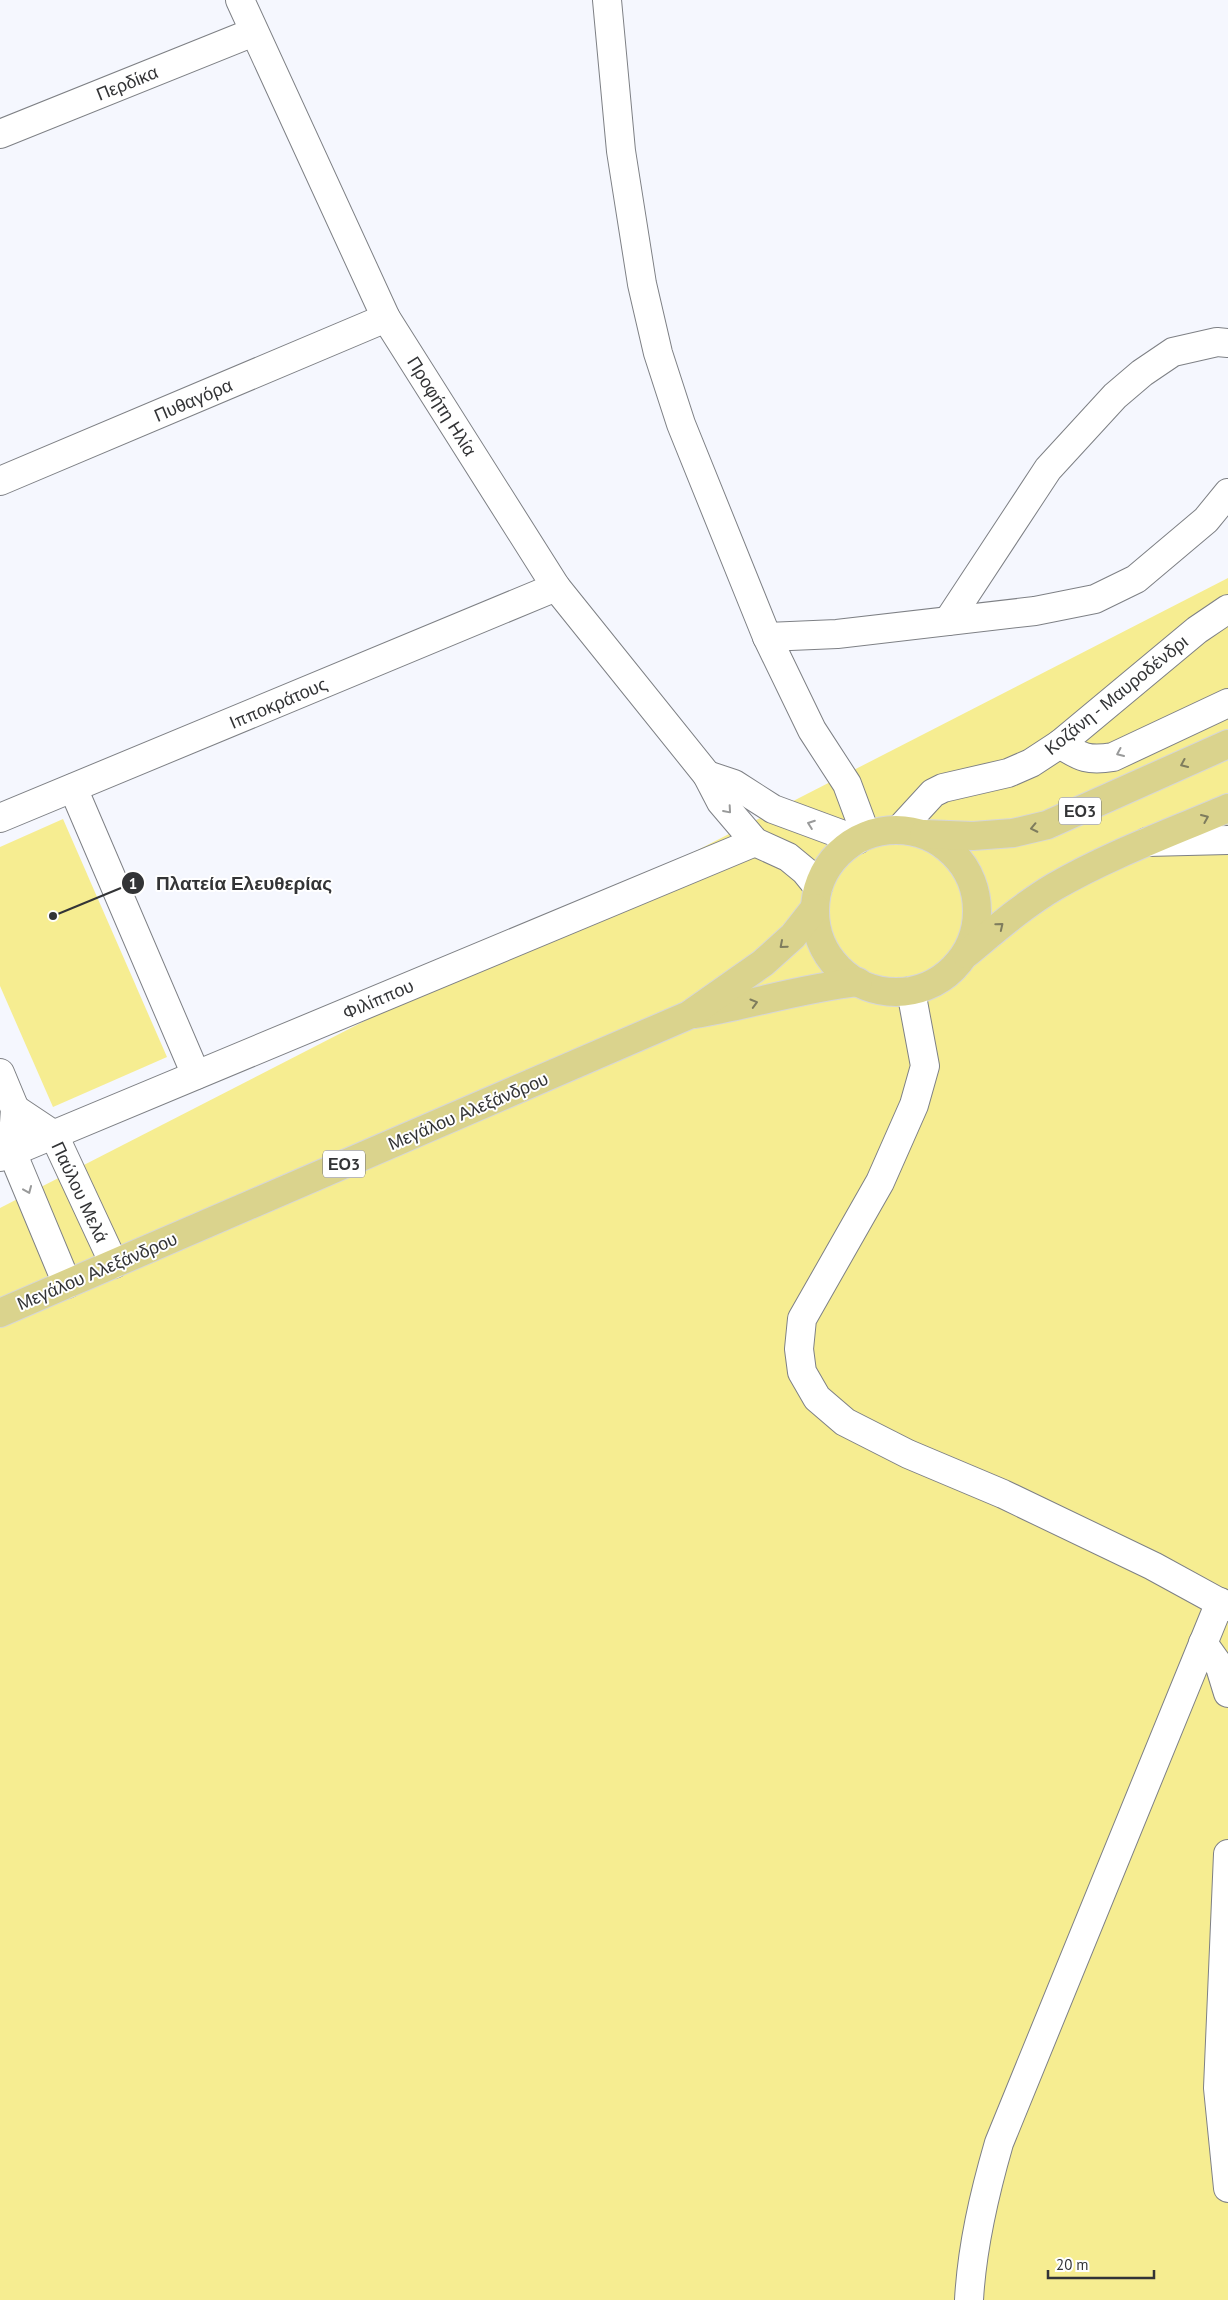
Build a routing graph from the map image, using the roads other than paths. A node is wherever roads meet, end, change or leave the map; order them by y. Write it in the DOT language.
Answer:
graph roads {
  1 [pos="240,0"];
  2 [pos="607,0"];
  3 [pos="254,32"];
  4 [pos="0,134"];
  5 [pos="386,318"];
  6 [pos="1228,343"];
  7 [pos="0,481"];
  8 [pos="1228,493"];
  9 [pos="556,587"];
  10 [pos="1228,608"];
  11 [pos="948,621"];
  12 [pos="767,637"];
  13 [pos="1228,703"];
  14 [pos="1060,744"];
  15 [pos="1228,744"];
  16 [pos="707,775"];
  17 [pos="73,788"];
  18 [pos="1228,808"];
  19 [pos="0,818"];
  20 [pos="911,832"];
  21 [pos="861,838"];
  22 [pos="1228,840"];
  23 [pos="755,842"];
  24 [pos="1147,842"];
  25 [pos="817,898"];
  26 [pos="962,957"];
  27 [pos="858,982"];
  28 [pos="911,990"];
  29 [pos="689,1015"];
  30 [pos="0,1073"];
  31 [pos="196,1075"];
  32 [pos="15,1109"];
  33 [pos="54,1135"];
  34 [pos="6,1155"];
  35 [pos="114,1264"];
  36 [pos="67,1284"];
  37 [pos="0,1313"];
  38 [pos="1224,1604"];
  39 [pos="1203,1643"];
  40 [pos="1228,1693"];
  41 [pos="1228,1854"];
  42 [pos="1228,2188"];
  43 [pos="969,2300"];
  1 -- 3 [label="street, Προφήτη Ηλία"];
  2 -- 12 [label="street"];
  3 -- 4 [label="street, Περδίκα"];
  3 -- 5 [label="street, Προφήτη Ηλία"];
  5 -- 7 [label="street, Πυθαγόρα"];
  5 -- 9 [label="street, Προφήτη Ηλία"];
  6 -- 11 [label="street"];
  8 -- 11 [label="street"];
  9 -- 16 [label="street, Προφήτη Ηλία"];
  9 -- 17 [label="street, Ιπποκράτους"];
  10 -- 14 [label="street, Κοζάνη - Μαυροδένδρι"];
  11 -- 12 [label="street"];
  12 -- 21 [label="street"];
  13 -- 14 [label="street, one-way"];
  14 -- 20 [label="street, Κοζάνη - Μαυροδένδρι"];
  15 -- 20 [label="main road, ΕΟ3, one-way"];
  21 -- 16 [label="street, one-way"];
  16 -- 23 [label="street, Προφήτη Ηλία, one-way"];
  17 -- 19 [label="street, Ιπποκράτους"];
  17 -- 31 [label="street"];
  24 -- 18 [label="main road, ΕΟ3, one-way"];
  20 -- 21 [label="main road, ΕΟ3"];
  20 -- 26 [label="main road, ΕΟ3"];
  21 -- 25 [label="main road, ΕΟ3"];
  22 -- 24 [label="street"];
  23 -- 25 [label="street"];
  23 -- 31 [label="street, Φιλίππου"];
  26 -- 24 [label="main road, ΕΟ3, one-way"];
  25 -- 27 [label="main road, ΕΟ3"];
  25 -- 29 [label="main road, Μεγάλου Αλεξάνδρου / ΕΟ3, one-way"];
  26 -- 28 [label="main road, ΕΟ3"];
  27 -- 28 [label="main road, ΕΟ3"];
  29 -- 27 [label="main road, Μεγάλου Αλεξάνδρου / ΕΟ3, one-way"];
  28 -- 38 [label="street"];
  29 -- 35 [label="main road, Μεγάλου Αλεξάνδρου / ΕΟ3"];
  30 -- 32 [label="street"];
  31 -- 33 [label="street, Φιλίππου"];
  32 -- 33 [label="street, Παύλου Μελά"];
  32 -- 34 [label="street"];
  33 -- 34 [label="street, Φιλίππου"];
  33 -- 35 [label="street, Παύλου Μελά"];
  34 -- 36 [label="street, one-way"];
  35 -- 36 [label="main road, Μεγάλου Αλεξάνδρου / ΕΟ3"];
  36 -- 37 [label="main road, Μεγάλου Αλεξάνδρου / ΕΟ3"];
  38 -- 39 [label="street"];
  39 -- 40 [label="street"];
  39 -- 43 [label="street"];
  41 -- 42 [label="street"];
}
